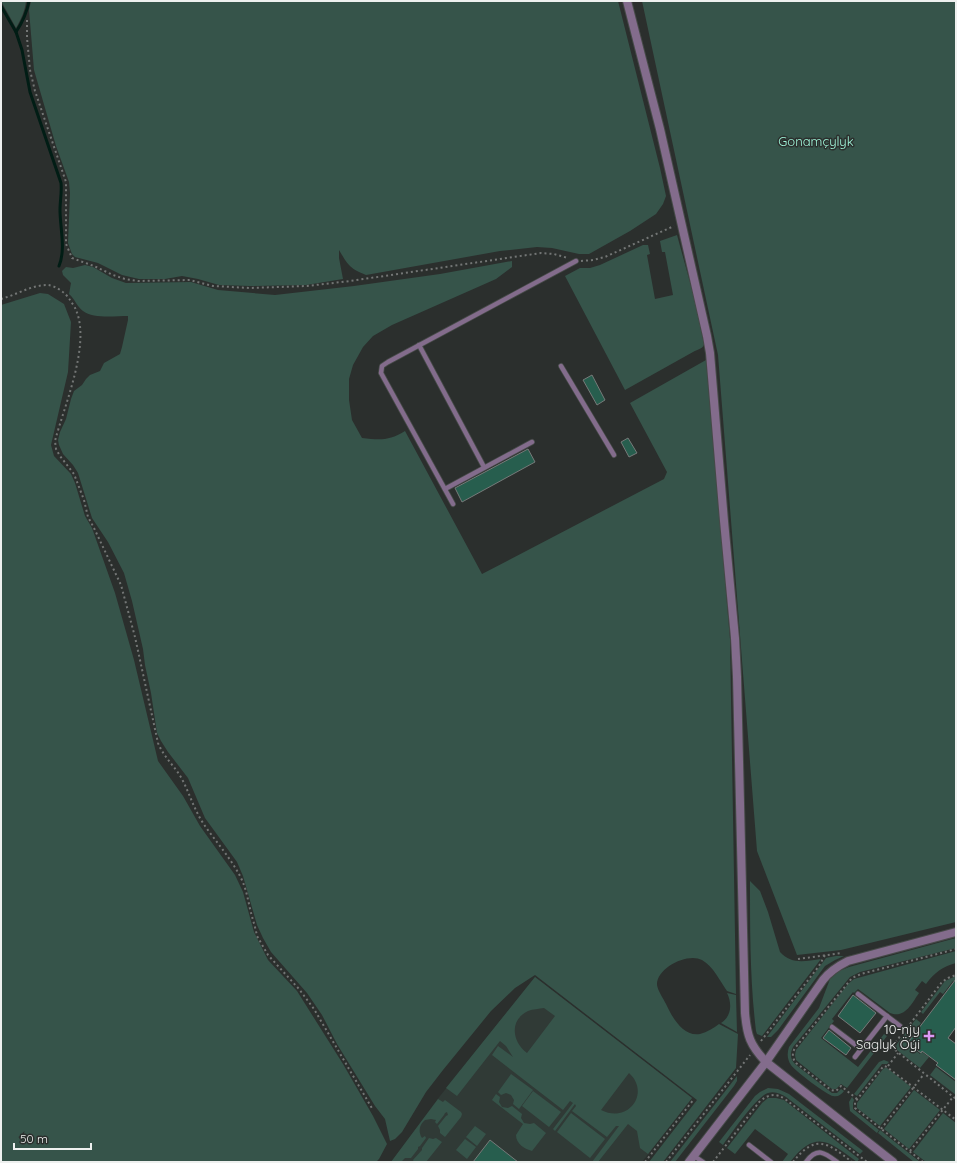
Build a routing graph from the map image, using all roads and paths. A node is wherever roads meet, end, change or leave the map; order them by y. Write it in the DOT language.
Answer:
graph roads {
  1 [pos="627,1"];
  2 [pos="27,20"];
  3 [pos="681,224"];
  4 [pos="576,261"];
  5 [pos="1,299"];
  6 [pos="419,345"];
  7 [pos="561,366"];
  8 [pos="532,442"];
  9 [pos="614,455"];
  10 [pos="484,467"];
  11 [pos="445,488"];
  12 [pos="453,504"];
  13 [pos="956,932"];
  14 [pos="956,949"];
  15 [pos="825,955"];
  16 [pos="956,975"];
  17 [pos="858,994"];
  18 [pos="887,1016"];
  19 [pos="900,1026"];
  20 [pos="832,1027"];
  21 [pos="764,1037"];
  22 [pos="861,1049"];
  23 [pos="898,1053"];
  24 [pos="855,1057"];
  25 [pos="766,1062"];
  26 [pos="888,1067"];
  27 [pos="736,1072"];
  28 [pos="924,1074"];
  29 [pos="914,1087"];
  30 [pos="953,1097"];
  31 [pos="694,1099"];
  32 [pos="857,1099"];
  33 [pos="956,1099"];
  34 [pos="373,1110"];
  35 [pos="943,1110"];
  36 [pos="956,1120"];
  37 [pos="881,1129"];
  38 [pos="749,1144"];
  39 [pos="910,1152"];
  40 [pos="692,1159"];
  41 [pos="863,1161"];
  42 [pos="645,1162"];
  43 [pos="666,1162"];
  44 [pos="702,1162"];
  45 [pos="714,1162"];
  46 [pos="771,1162"];
  47 [pos="806,1162"];
  48 [pos="837,1162"];
  49 [pos="867,1162"];
  50 [pos="893,1162"];
  51 [pos="923,1162"];
  1 -- 3 [label="street"];
  2 -- 4 [label="path"];
  3 -- 4 [label="path"];
  3 -- 25 [label="street"];
  4 -- 6 [label="lane"];
  5 -- 34 [label="path"];
  6 -- 10 [label="lane"];
  6 -- 11 [label="lane"];
  7 -- 9 [label="lane"];
  8 -- 10 [label="lane"];
  10 -- 11 [label="lane"];
  11 -- 12 [label="lane"];
  13 -- 25 [label="street"];
  14 -- 32 [label="path"];
  15 -- 21 [label="path"];
  16 -- 23 [label="path"];
  17 -- 18 [label="lane"];
  18 -- 19 [label="lane"];
  18 -- 22 [label="lane"];
  20 -- 22 [label="lane"];
  22 -- 24 [label="lane"];
  23 -- 26 [label="path"];
  23 -- 28 [label="path"];
  25 -- 40 [label="street"];
  25 -- 50 [label="street"];
  26 -- 29 [label="path"];
  26 -- 32 [label="path"];
  27 -- 43 [label="path"];
  28 -- 29 [label="path"];
  28 -- 30 [label="path"];
  29 -- 35 [label="path"];
  29 -- 37 [label="path"];
  30 -- 33 [label="path"];
  30 -- 35 [label="path"];
  31 -- 42 [label="path"];
  32 -- 37 [label="path"];
  35 -- 36 [label="path"];
  35 -- 39 [label="path"];
  37 -- 39 [label="path"];
  38 -- 46 [label="lane"];
  39 -- 51 [label="path"];
  40 -- 44 [label="lane"];
  41 -- 45 [label="path"];
  41 -- 49 [label="path"];
  47 -- 48 [label="lane"];
}
